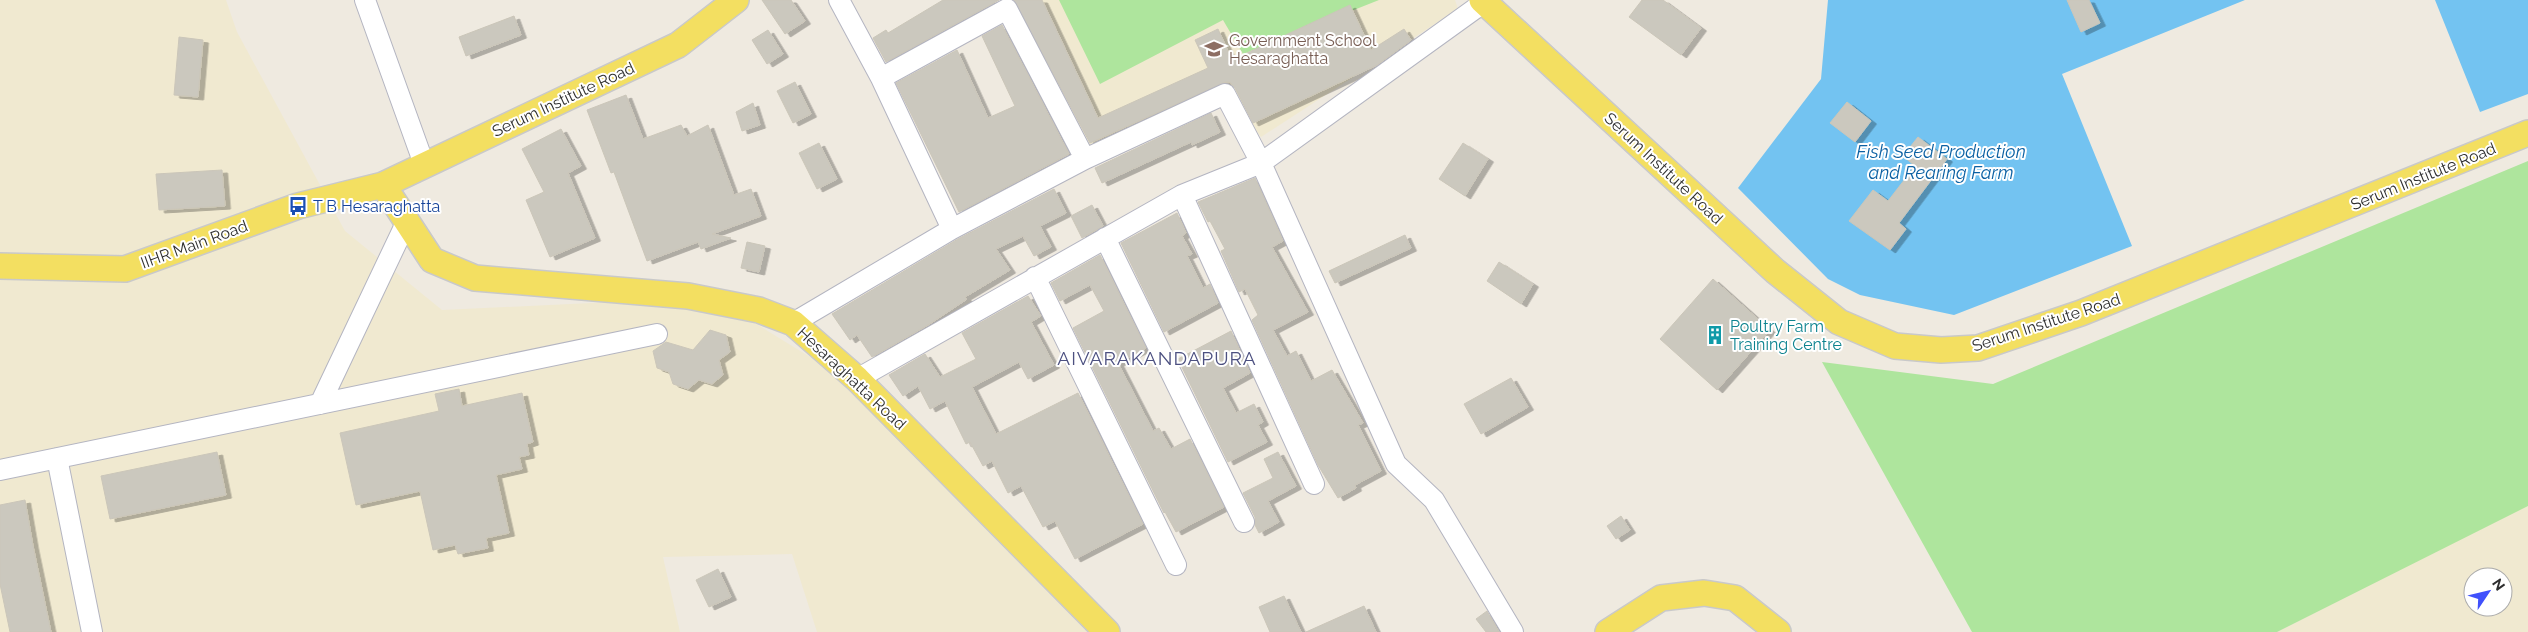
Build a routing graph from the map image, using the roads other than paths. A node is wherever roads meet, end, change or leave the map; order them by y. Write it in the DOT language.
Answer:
graph roads {
  1 [pos="365,0"];
  2 [pos="736,0"];
  3 [pos="839,0"];
  4 [pos="1483,1"];
  5 [pos="881,78"];
  6 [pos="2528,134"];
  7 [pos="1085,159"];
  8 [pos="1261,163"];
  9 [pos="424,164"];
  10 [pos="383,185"];
  11 [pos="1182,195"];
  12 [pos="406,223"];
  13 [pos="952,229"];
  14 [pos="1104,238"];
  15 [pos="0,266"];
  16 [pos="1035,277"];
  17 [pos="793,324"];
  18 [pos="657,334"];
  19 [pos="857,379"];
  20 [pos="320,404"];
  21 [pos="57,458"];
  22 [pos="0,470"];
  23 [pos="1314,484"];
  24 [pos="1244,522"];
  25 [pos="1176,565"];
  26 [pos="92,632"];
  27 [pos="1107,632"];
  28 [pos="1513,632"];
  29 [pos="1608,632"];
  30 [pos="1778,632"];
  1 -- 9 [label="street"];
  2 -- 9 [label="main road, Serum Institute Road"];
  3 -- 5 [label="street"];
  4 -- 6 [label="main road, Serum Institute Road"];
  4 -- 8 [label="street"];
  5 -- 7 [label="street"];
  5 -- 13 [label="street"];
  7 -- 8 [label="street"];
  7 -- 13 [label="street"];
  8 -- 11 [label="street"];
  8 -- 28 [label="street"];
  9 -- 10 [label="main road, Serum Institute Road"];
  10 -- 12 [label="main road, Hesaraghatta Road"];
  10 -- 15 [label="main road, IIHR Main Road"];
  11 -- 14 [label="street"];
  11 -- 23 [label="street"];
  12 -- 17 [label="main road, Hesaraghatta Road"];
  12 -- 20 [label="street"];
  13 -- 17 [label="street"];
  14 -- 16 [label="street"];
  14 -- 24 [label="street"];
  16 -- 19 [label="street"];
  16 -- 25 [label="street"];
  17 -- 19 [label="main road, Hesaraghatta Road"];
  18 -- 20 [label="street"];
  19 -- 27 [label="main road, Hesaraghatta Road"];
  20 -- 21 [label="street"];
  21 -- 22 [label="street"];
  21 -- 26 [label="street"];
  29 -- 30 [label="main road"];
}
